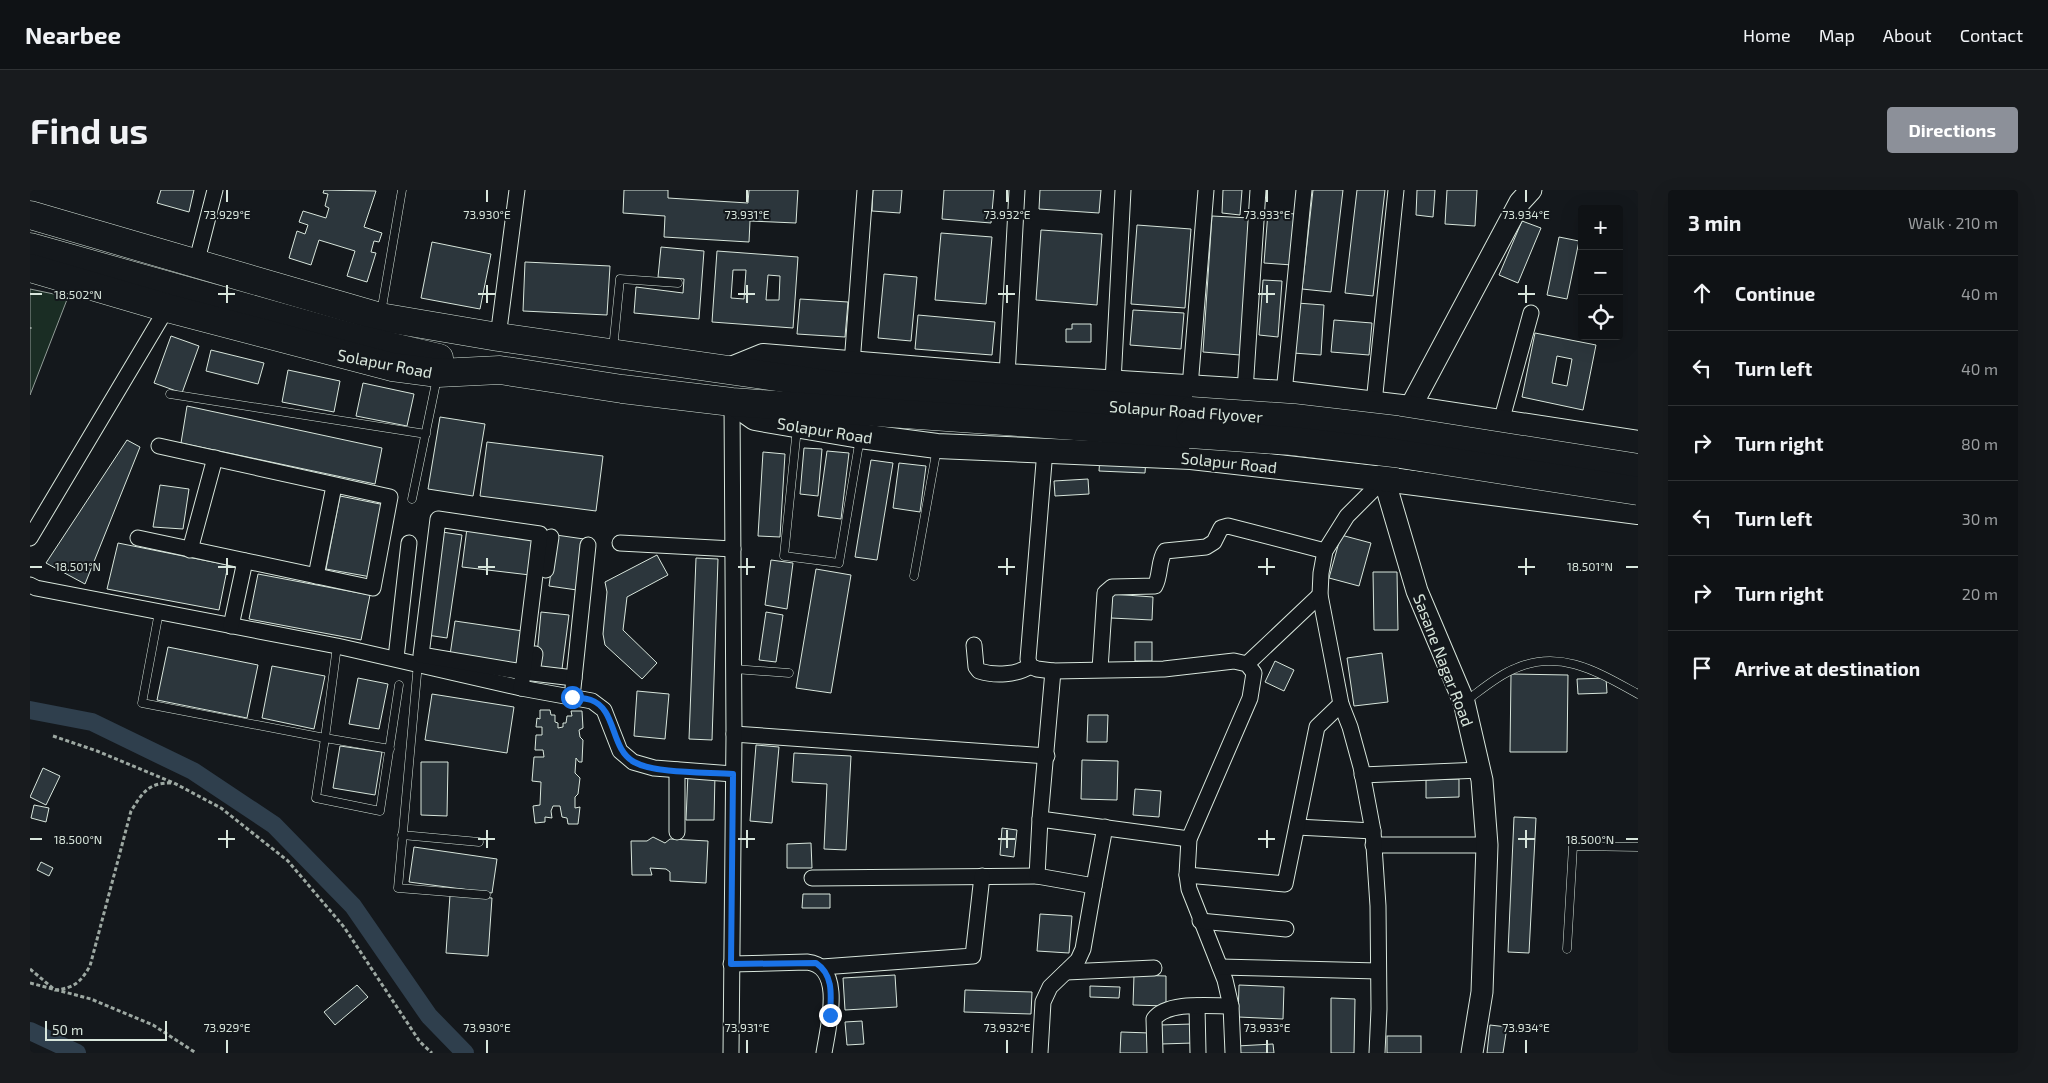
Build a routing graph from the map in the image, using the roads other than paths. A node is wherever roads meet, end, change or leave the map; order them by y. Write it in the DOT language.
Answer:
graph roads {
  1 [pos="215,190"];
  2 [pos="402,190"];
  3 [pos="517,190"];
  4 [pos="865,190"];
  5 [pos="1017,190"];
  6 [pos="1123,190"];
  7 [pos="1206,190"];
  8 [pos="1258,190"];
  9 [pos="1304,190"];
  10 [pos="1396,190"];
  11 [pos="1531,190"];
  12 [pos="30,215"];
  13 [pos="30,247"];
  14 [pos="196,264"];
  15 [pos="30,268"];
  16 [pos="678,283"];
  17 [pos="167,308"];
  18 [pos="1531,313"];
  19 [pos="380,317"];
  20 [pos="498,337"];
  21 [pos="612,354"];
  22 [pos="852,364"];
  23 [pos="732,369"];
  24 [pos="500,370"];
  25 [pos="438,374"];
  26 [pos="1007,376"];
  27 [pos="1113,382"];
  28 [pos="1245,391"];
  29 [pos="1284,393"];
  30 [pos="170,394"];
  31 [pos="732,402"];
  32 [pos="1374,403"];
  33 [pos="1410,408"];
  34 [pos="1191,411"];
  35 [pos="1501,422"];
  36 [pos="797,426"];
  37 [pos="426,434"];
  38 [pos="860,436"];
  39 [pos="1638,443"];
  40 [pos="159,446"];
  41 [pos="937,446"];
  42 [pos="1045,450"];
  43 [pos="215,458"];
  44 [pos="1638,468"];
  45 [pos="1384,479"];
  46 [pos="334,486"];
  47 [pos="1638,491"];
  48 [pos="412,499"];
  49 [pos="1638,512"];
  50 [pos="551,537"];
  51 [pos="30,538"];
  52 [pos="138,538"];
  53 [pos="409,543"];
  54 [pos="620,543"];
  55 [pos="588,545"];
  56 [pos="733,549"];
  57 [pos="190,550"];
  58 [pos="1325,551"];
  59 [pos="245,561"];
  60 [pos="316,576"];
  61 [pos="914,576"];
  62 [pos="30,585"];
  63 [pos="1320,595"];
  64 [pos="159,612"];
  65 [pos="231,626"];
  66 [pos="974,645"];
  67 [pos="337,646"];
  68 [pos="396,658"];
  69 [pos="418,663"];
  70 [pos="1247,664"];
  71 [pos="1030,666"];
  72 [pos="734,669"];
  73 [pos="1100,669"];
  74 [pos="1053,671"];
  75 [pos="523,672"];
  76 [pos="789,673"];
  77 [pos="574,678"];
  78 [pos="399,685"];
  79 [pos="521,688"];
  80 [pos="1638,694"];
  81 [pos="572,697"];
  82 [pos="1464,702"];
  83 [pos="1341,704"];
  84 [pos="734,734"];
  85 [pos="325,738"];
  86 [pos="390,749"];
  87 [pos="1047,756"];
  88 [pos="677,770"];
  89 [pos="1480,770"];
  90 [pos="733,774"];
  91 [pos="1362,775"];
  92 [pos="1040,819"];
  93 [pos="1105,827"];
  94 [pos="1297,827"];
  95 [pos="677,832"];
  96 [pos="402,835"];
  97 [pos="1373,838"];
  98 [pos="1188,839"];
  99 [pos="479,842"];
  100 [pos="1487,845"];
  101 [pos="1638,847"];
  102 [pos="1187,875"];
  103 [pos="982,876"];
  104 [pos="1037,876"];
  105 [pos="812,878"];
  106 [pos="1094,886"];
  107 [pos="486,895"];
  108 [pos="1200,921"];
  109 [pos="1286,928"];
  110 [pos="1567,950"];
  111 [pos="731,964"];
  112 [pos="1220,967"];
  113 [pos="822,968"];
  114 [pos="1154,968"];
  115 [pos="1378,971"];
  116 [pos="1066,972"];
  117 [pos="1197,1006"];
  118 [pos="1231,1006"];
  119 [pos="731,1053"];
  120 [pos="824,1053"];
  121 [pos="1040,1053"];
  122 [pos="1155,1053"];
  123 [pos="1198,1053"];
  124 [pos="1234,1053"];
  125 [pos="1377,1053"];
  126 [pos="1472,1053"];
  1 -- 14 [label="street"];
  2 -- 19 [label="lane"];
  3 -- 20 [label="street"];
  4 -- 22 [label="street"];
  5 -- 26 [label="street"];
  6 -- 27 [label="street"];
  7 -- 34 [label="street"];
  8 -- 28 [label="street"];
  9 -- 29 [label="street"];
  10 -- 32 [label="street"];
  11 -- 33 [label="street"];
  12 -- 14 [label="highway"];
  13 -- 24 [label="highway"];
  14 -- 19 [label="highway"];
  15 -- 17 [label="highway, Solapur Road"];
  16 -- 21 [label="lane"];
  17 -- 25 [label="highway, Solapur Road"];
  17 -- 51 [label="street"];
  18 -- 35 [label="street"];
  19 -- 20 [label="highway"];
  20 -- 21 [label="highway"];
  21 -- 23 [label="highway"];
  22 -- 23 [label="main road"];
  22 -- 26 [label="main road"];
  23 -- 34 [label="highway, Solapur Road Flyover"];
  24 -- 25 [label="highway, Solapur Road"];
  24 -- 31 [label="highway, Solapur Road"];
  25 -- 37 [label="lane"];
  26 -- 27 [label="main road"];
  27 -- 34 [label="main road"];
  28 -- 29 [label="main road"];
  28 -- 34 [label="main road"];
  29 -- 32 [label="main road"];
  30 -- 37 [label="lane"];
  31 -- 34 [label="highway, Solapur Road Flyover"];
  31 -- 36 [label="main road, Solapur Road"];
  31 -- 56 [label="street"];
  32 -- 33 [label="main road"];
  33 -- 35 [label="main road"];
  33 -- 45 [label="street"];
  34 -- 44 [label="highway, Solapur Road Flyover, bridge"];
  34 -- 47 [label="highway, Solapur Road Flyover, bridge"];
  35 -- 39 [label="main road"];
  36 -- 38 [label="main road, Solapur Road"];
  36 -- 38 [label="lane"];
  37 -- 48 [label="lane"];
  38 -- 41 [label="main road, Solapur Road"];
  40 -- 43 [label="street"];
  41 -- 42 [label="main road, Solapur Road"];
  41 -- 61 [label="lane"];
  42 -- 45 [label="main road, Solapur Road"];
  42 -- 71 [label="street"];
  43 -- 46 [label="street"];
  43 -- 57 [label="street"];
  45 -- 49 [label="main road, Solapur Road"];
  45 -- 58 [label="street"];
  45 -- 82 [label="street, Sasane Nagar Road"];
  46 -- 60 [label="street"];
  46 -- 60 [label="street"];
  50 -- 77 [label="street"];
  52 -- 57 [label="street"];
  53 -- 68 [label="street"];
  54 -- 56 [label="street"];
  55 -- 77 [label="street"];
  56 -- 72 [label="street"];
  57 -- 59 [label="street"];
  58 -- 63 [label="street"];
  58 -- 73 [label="street"];
  59 -- 60 [label="street"];
  59 -- 65 [label="street"];
  62 -- 64 [label="street"];
  63 -- 70 [label="street"];
  63 -- 83 [label="street"];
  64 -- 65 [label="street"];
  64 -- 85 [label="lane"];
  65 -- 67 [label="street"];
  66 -- 71 [label="street"];
  67 -- 68 [label="street"];
  67 -- 85 [label="lane"];
  68 -- 69 [label="street"];
  69 -- 79 [label="street"];
  69 -- 96 [label="lane"];
  70 -- 73 [label="street"];
  70 -- 98 [label="street"];
  71 -- 74 [label="street"];
  72 -- 76 [label="lane"];
  72 -- 84 [label="street"];
  73 -- 74 [label="street"];
  74 -- 87 [label="street"];
  75 -- 75 [label="street"];
  75 -- 79 [label="street"];
  77 -- 81 [label="street"];
  78 -- 86 [label="lane"];
  79 -- 81 [label="street"];
  80 -- 82 [label="lane"];
  81 -- 88 [label="street"];
  82 -- 89 [label="street, Sasane Nagar Road"];
  83 -- 91 [label="street"];
  83 -- 94 [label="street"];
  84 -- 87 [label="street"];
  84 -- 90 [label="street"];
  85 -- 86 [label="lane"];
  85 -- 86 [label="lane"];
  87 -- 92 [label="street"];
  88 -- 90 [label="street"];
  88 -- 95 [label="street"];
  89 -- 91 [label="street"];
  89 -- 100 [label="street, Sasane Nagar Road"];
  90 -- 111 [label="street"];
  91 -- 97 [label="street"];
  92 -- 93 [label="street"];
  92 -- 104 [label="street"];
  93 -- 98 [label="street"];
  93 -- 106 [label="street"];
  94 -- 97 [label="street"];
  94 -- 102 [label="street"];
  96 -- 99 [label="lane"];
  96 -- 107 [label="lane"];
  97 -- 100 [label="street"];
  97 -- 115 [label="street"];
  98 -- 102 [label="street"];
  100 -- 126 [label="street, Sasane Nagar Road"];
  101 -- 110 [label="lane"];
  102 -- 108 [label="street"];
  103 -- 104 [label="street"];
  103 -- 105 [label="street"];
  103 -- 113 [label="street"];
  104 -- 106 [label="street"];
  106 -- 116 [label="street"];
  108 -- 109 [label="street"];
  108 -- 112 [label="street"];
  111 -- 113 [label="street"];
  111 -- 119 [label="street"];
  112 -- 115 [label="street"];
  112 -- 118 [label="street"];
  113 -- 120 [label="street"];
  114 -- 116 [label="street"];
  115 -- 125 [label="street"];
  116 -- 121 [label="street"];
  117 -- 118 [label="street"];
  117 -- 122 [label="street"];
  117 -- 123 [label="street"];
  118 -- 124 [label="street"];
}
